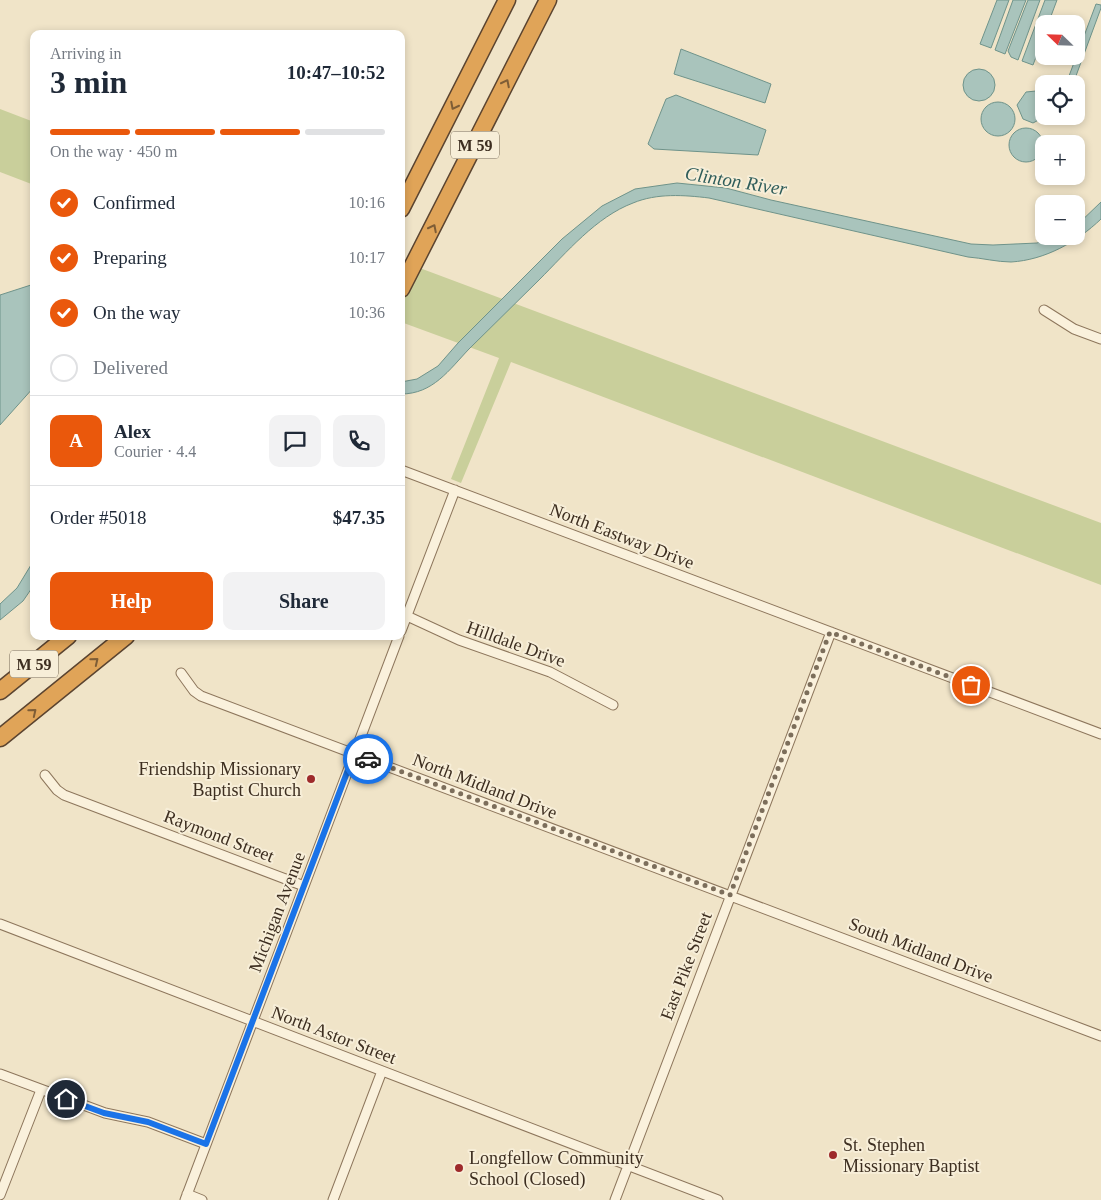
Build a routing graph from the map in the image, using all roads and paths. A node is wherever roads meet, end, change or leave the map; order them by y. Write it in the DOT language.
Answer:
graph roads {
  1 [pos="507,0"];
  2 [pos="548,0"];
  3 [pos="560,0"];
  4 [pos="539,18"];
  5 [pos="405,201"];
  6 [pos="405,281"];
  7 [pos="1044,310"];
  8 [pos="1101,339"];
  9 [pos="405,471"];
  10 [pos="455,490"];
  11 [pos="405,616"];
  12 [pos="405,619"];
  13 [pos="830,632"];
  14 [pos="63,640"];
  15 [pos="121,640"];
  16 [pos="397,640"];
  17 [pos="181,673"];
  18 [pos="0,691"];
  19 [pos="613,705"];
  20 [pos="1101,734"];
  21 [pos="0,738"];
  22 [pos="354,754"];
  23 [pos="45,775"];
  24 [pos="304,886"];
  25 [pos="730,895"];
  26 [pos="0,924"];
  27 [pos="253,1021"];
  28 [pos="1101,1036"];
  29 [pos="382,1071"];
  30 [pos="0,1074"];
  31 [pos="41,1090"];
  32 [pos="206,1144"];
  33 [pos="628,1165"];
  34 [pos="0,1195"];
  35 [pos="186,1197"];
  36 [pos="707,1198"];
  37 [pos="202,1200"];
  38 [pos="333,1200"];
  39 [pos="615,1200"];
  40 [pos="718,1200"];
  1 -- 5 [label="highway, M 59, one-way"];
  2 -- 4 [label="highway, M 59"];
  3 -- 4 [label="highway"];
  6 -- 4 [label="highway, M 59, one-way"];
  7 -- 8 [label="street"];
  9 -- 10 [label="street, North Eastway Drive"];
  10 -- 11 [label="street"];
  10 -- 13 [label="street, North Eastway Drive"];
  12 -- 19 [label="street, Hilldale Drive"];
  13 -- 20 [label="street, North Eastway Drive"];
  13 -- 25 [label="street, East Pike Street"];
  14 -- 18 [label="highway, M 59"];
  21 -- 15 [label="highway, M 59, one-way"];
  16 -- 22 [label="street, Michigan Avenue"];
  17 -- 22 [label="street, North Midland Drive"];
  22 -- 24 [label="street, Michigan Avenue"];
  22 -- 25 [label="street, North Midland Drive"];
  23 -- 24 [label="street, Raymond Street"];
  24 -- 27 [label="street, Michigan Avenue"];
  25 -- 28 [label="street, South Midland Drive"];
  25 -- 33 [label="street, East Pike Street"];
  26 -- 27 [label="street, North Astor Street"];
  27 -- 29 [label="street, North Astor Street"];
  27 -- 32 [label="street, Michigan Avenue"];
  29 -- 33 [label="street, North Astor Street"];
  29 -- 38 [label="street"];
  30 -- 31 [label="street"];
  31 -- 32 [label="street"];
  31 -- 34 [label="street"];
  32 -- 35 [label="street, Michigan Avenue"];
  33 -- 36 [label="street, North Astor Street"];
  33 -- 39 [label="street, East Pike Street"];
  35 -- 37 [label="street"];
  36 -- 40 [label="street, North Astor Street"];
}
